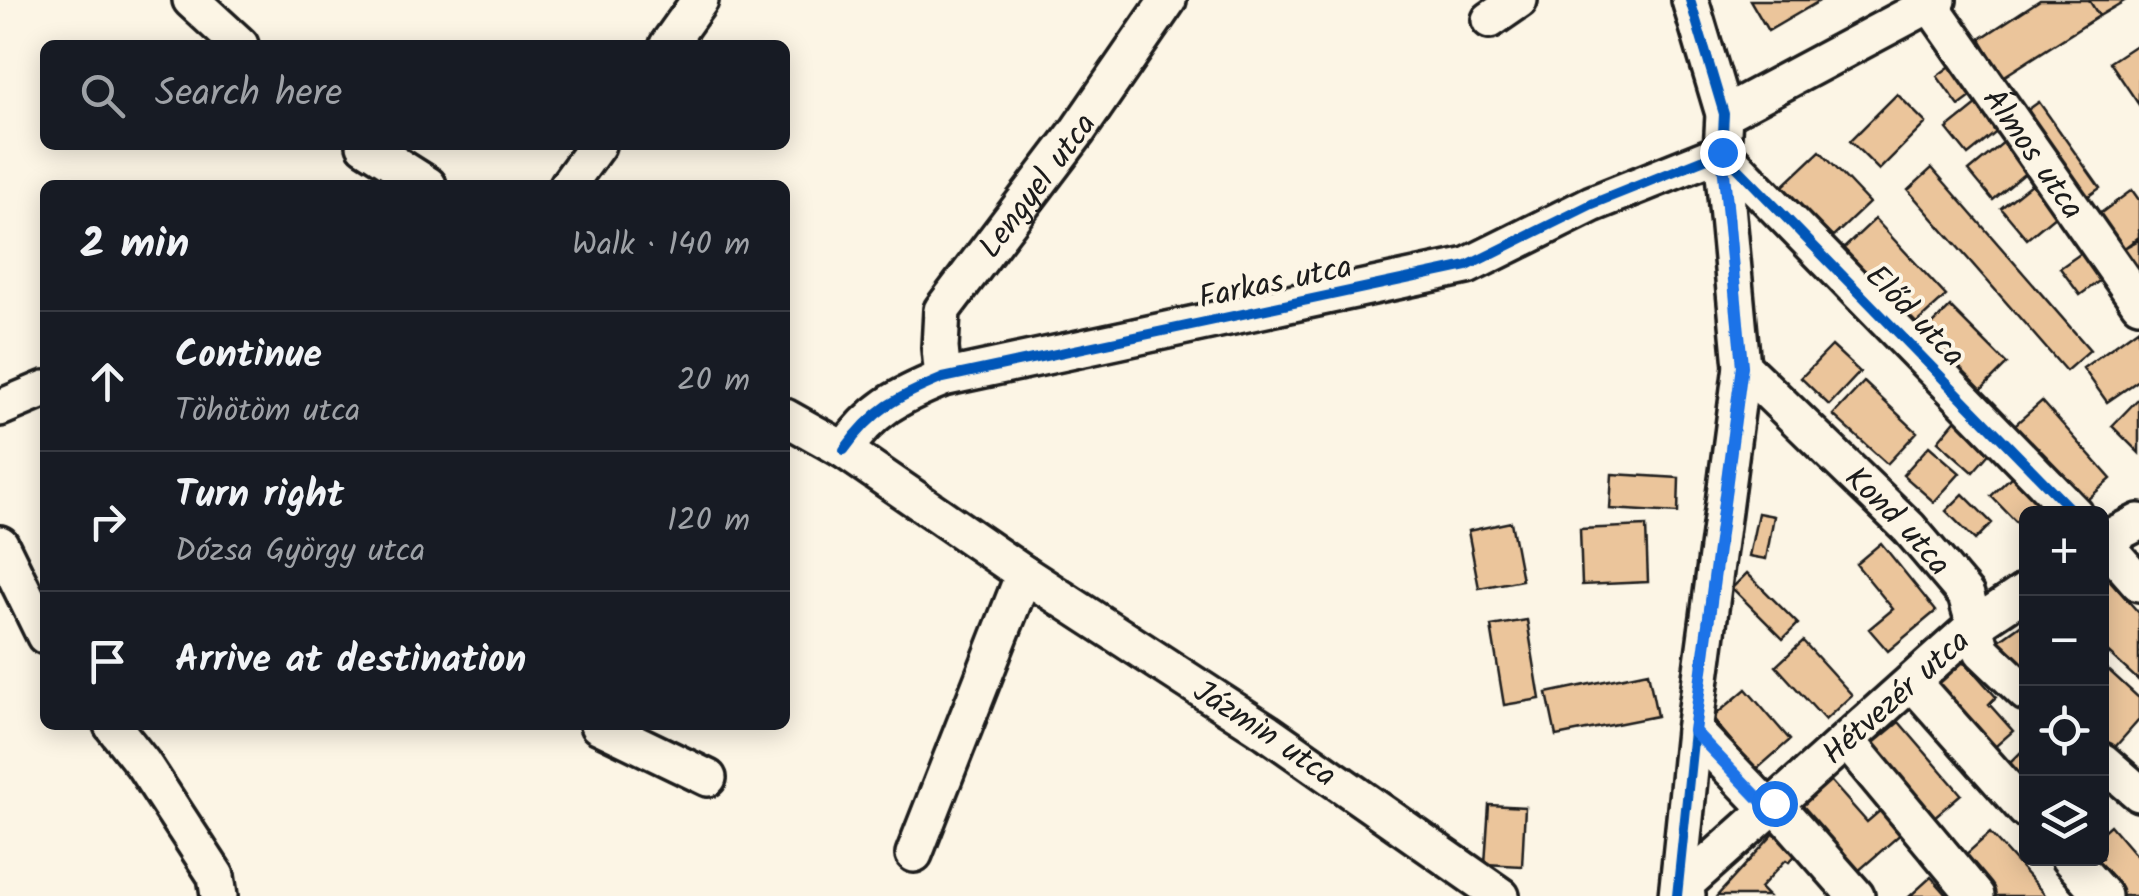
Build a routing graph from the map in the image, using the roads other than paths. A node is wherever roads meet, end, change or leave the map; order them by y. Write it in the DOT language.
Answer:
graph roads {
  1 [pos="192,0"];
  2 [pos="700,0"];
  3 [pos="1168,0"];
  4 [pos="1690,0"];
  5 [pos="1934,2"];
  6 [pos="235,40"];
  7 [pos="672,40"];
  8 [pos="1724,114"];
  9 [pos="373,150"];
  10 [pos="593,150"];
  11 [pos="1722,152"];
  12 [pos="420,180"];
  13 [pos="572,180"];
  14 [pos="2139,303"];
  15 [pos="1742,366"];
  16 [pos="943,378"];
  17 [pos="40,391"];
  18 [pos="0,408"];
  19 [pos="790,420"];
  20 [pos="844,450"];
  21 [pos="2066,506"];
  22 [pos="2139,522"];
  23 [pos="2109,537"];
  24 [pos="0,544"];
  25 [pos="2109,549"];
  26 [pos="1024,574"];
  27 [pos="2139,583"];
  28 [pos="2019,596"];
  29 [pos="1975,625"];
  30 [pos="40,626"];
  31 [pos="1913,682"];
  32 [pos="2019,686"];
  33 [pos="116,730"];
  34 [pos="608,730"];
  35 [pos="1694,731"];
  36 [pos="1847,741"];
  37 [pos="2109,766"];
  38 [pos="708,778"];
  39 [pos="2139,793"];
  40 [pos="2019,802"];
  41 [pos="1771,805"];
  42 [pos="914,854"];
  43 [pos="2077,866"];
  44 [pos="1681,894"];
  45 [pos="218,896"];
  46 [pos="1502,896"];
  47 [pos="1856,896"];
  48 [pos="1976,896"];
  49 [pos="2103,896"];
  1 -- 6 [label="street"];
  2 -- 7 [label="street"];
  3 -- 16 [label="street, Lengyel utca"];
  4 -- 8 [label="street"];
  5 -- 8 [label="street"];
  5 -- 14 [label="street, Álmos utca"];
  8 -- 11 [label="street"];
  9 -- 12 [label="street"];
  10 -- 13 [label="street"];
  11 -- 15 [label="street"];
  11 -- 16 [label="street, Farkas utca"];
  11 -- 21 [label="street, Előd utca"];
  15 -- 29 [label="street, Kond utca"];
  15 -- 35 [label="street"];
  16 -- 20 [label="street, Farkas utca"];
  17 -- 18 [label="street"];
  19 -- 20 [label="street, Jázmin utca"];
  20 -- 26 [label="street, Jázmin utca"];
  22 -- 23 [label="street"];
  24 -- 30 [label="street"];
  25 -- 27 [label="street"];
  26 -- 42 [label="street"];
  26 -- 46 [label="street, Jázmin utca"];
  28 -- 29 [label="street, Hétvezér utca"];
  29 -- 31 [label="street, Hétvezér utca"];
  29 -- 32 [label="street, Kond utca"];
  31 -- 36 [label="street, Hétvezér utca"];
  31 -- 40 [label="street"];
  33 -- 45 [label="street"];
  34 -- 38 [label="street"];
  35 -- 41 [label="street"];
  35 -- 44 [label="street"];
  36 -- 41 [label="street, Hétvezér utca"];
  36 -- 48 [label="street"];
  37 -- 39 [label="street"];
  41 -- 44 [label="street, Hétvezér utca"];
  41 -- 47 [label="street"];
  43 -- 49 [label="street"];
}
